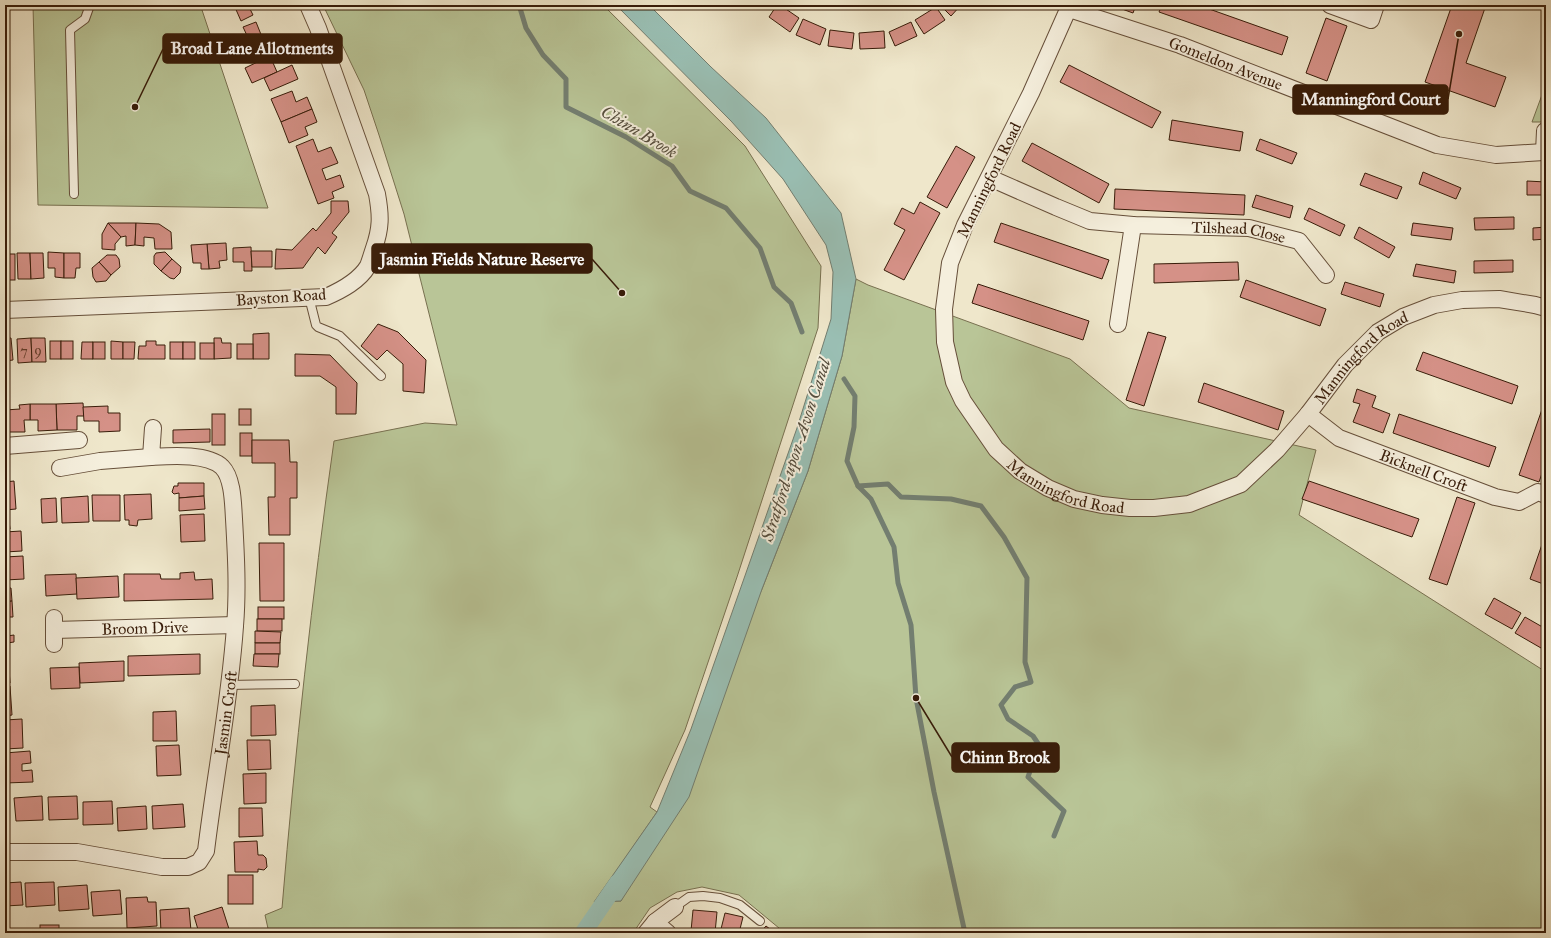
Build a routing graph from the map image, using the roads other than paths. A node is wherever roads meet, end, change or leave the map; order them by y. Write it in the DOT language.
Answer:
graph roads {
  1 [pos="90,5"];
  2 [pos="308,5"];
  3 [pos="1330,5"];
  4 [pos="1376,5"];
  5 [pos="1069,7"];
  6 [pos="1545,131"];
  7 [pos="1545,152"];
  8 [pos="990,178"];
  9 [pos="74,194"];
  10 [pos="1133,225"];
  11 [pos="1326,275"];
  12 [pos="309,297"];
  13 [pos="1546,308"];
  14 [pos="5,310"];
  15 [pos="1118,324"];
  16 [pos="381,376"];
  17 [pos="1308,414"];
  18 [pos="153,428"];
  19 [pos="79,440"];
  20 [pos="5,446"];
  21 [pos="151,456"];
  22 [pos="60,468"];
  23 [pos="1546,495"];
  24 [pos="235,625"];
  25 [pos="54,631"];
  26 [pos="295,684"];
  27 [pos="229,685"];
  28 [pos="5,852"];
  29 [pos="675,908"];
  30 [pos="760,921"];
  31 [pos="651,927"];
  32 [pos="668,933"];
  1 -- 9 [label="lane"];
  2 -- 12 [label="street, Bayston Road"];
  3 -- 4 [label="street"];
  5 -- 7 [label="street, Gomeldon Avenue"];
  5 -- 8 [label="street, Manningford Road"];
  6 -- 7 [label="street"];
  8 -- 10 [label="street, Tilshead Close"];
  8 -- 17 [label="street, Manningford Road"];
  10 -- 11 [label="street, Tilshead Close"];
  10 -- 15 [label="street"];
  12 -- 14 [label="street, Bayston Road"];
  12 -- 16 [label="lane"];
  13 -- 17 [label="street, Manningford Road"];
  17 -- 23 [label="street, Bicknell Croft"];
  18 -- 21 [label="street"];
  19 -- 20 [label="street"];
  21 -- 22 [label="street, Jasmin Croft"];
  21 -- 24 [label="street, Jasmin Croft"];
  24 -- 25 [label="street, Broom Drive"];
  24 -- 27 [label="street, Jasmin Croft"];
  26 -- 27 [label="lane"];
  27 -- 28 [label="street, Jasmin Croft"];
  29 -- 30 [label="lane"];
  29 -- 31 [label="street"];
  31 -- 32 [label="street"];
}
